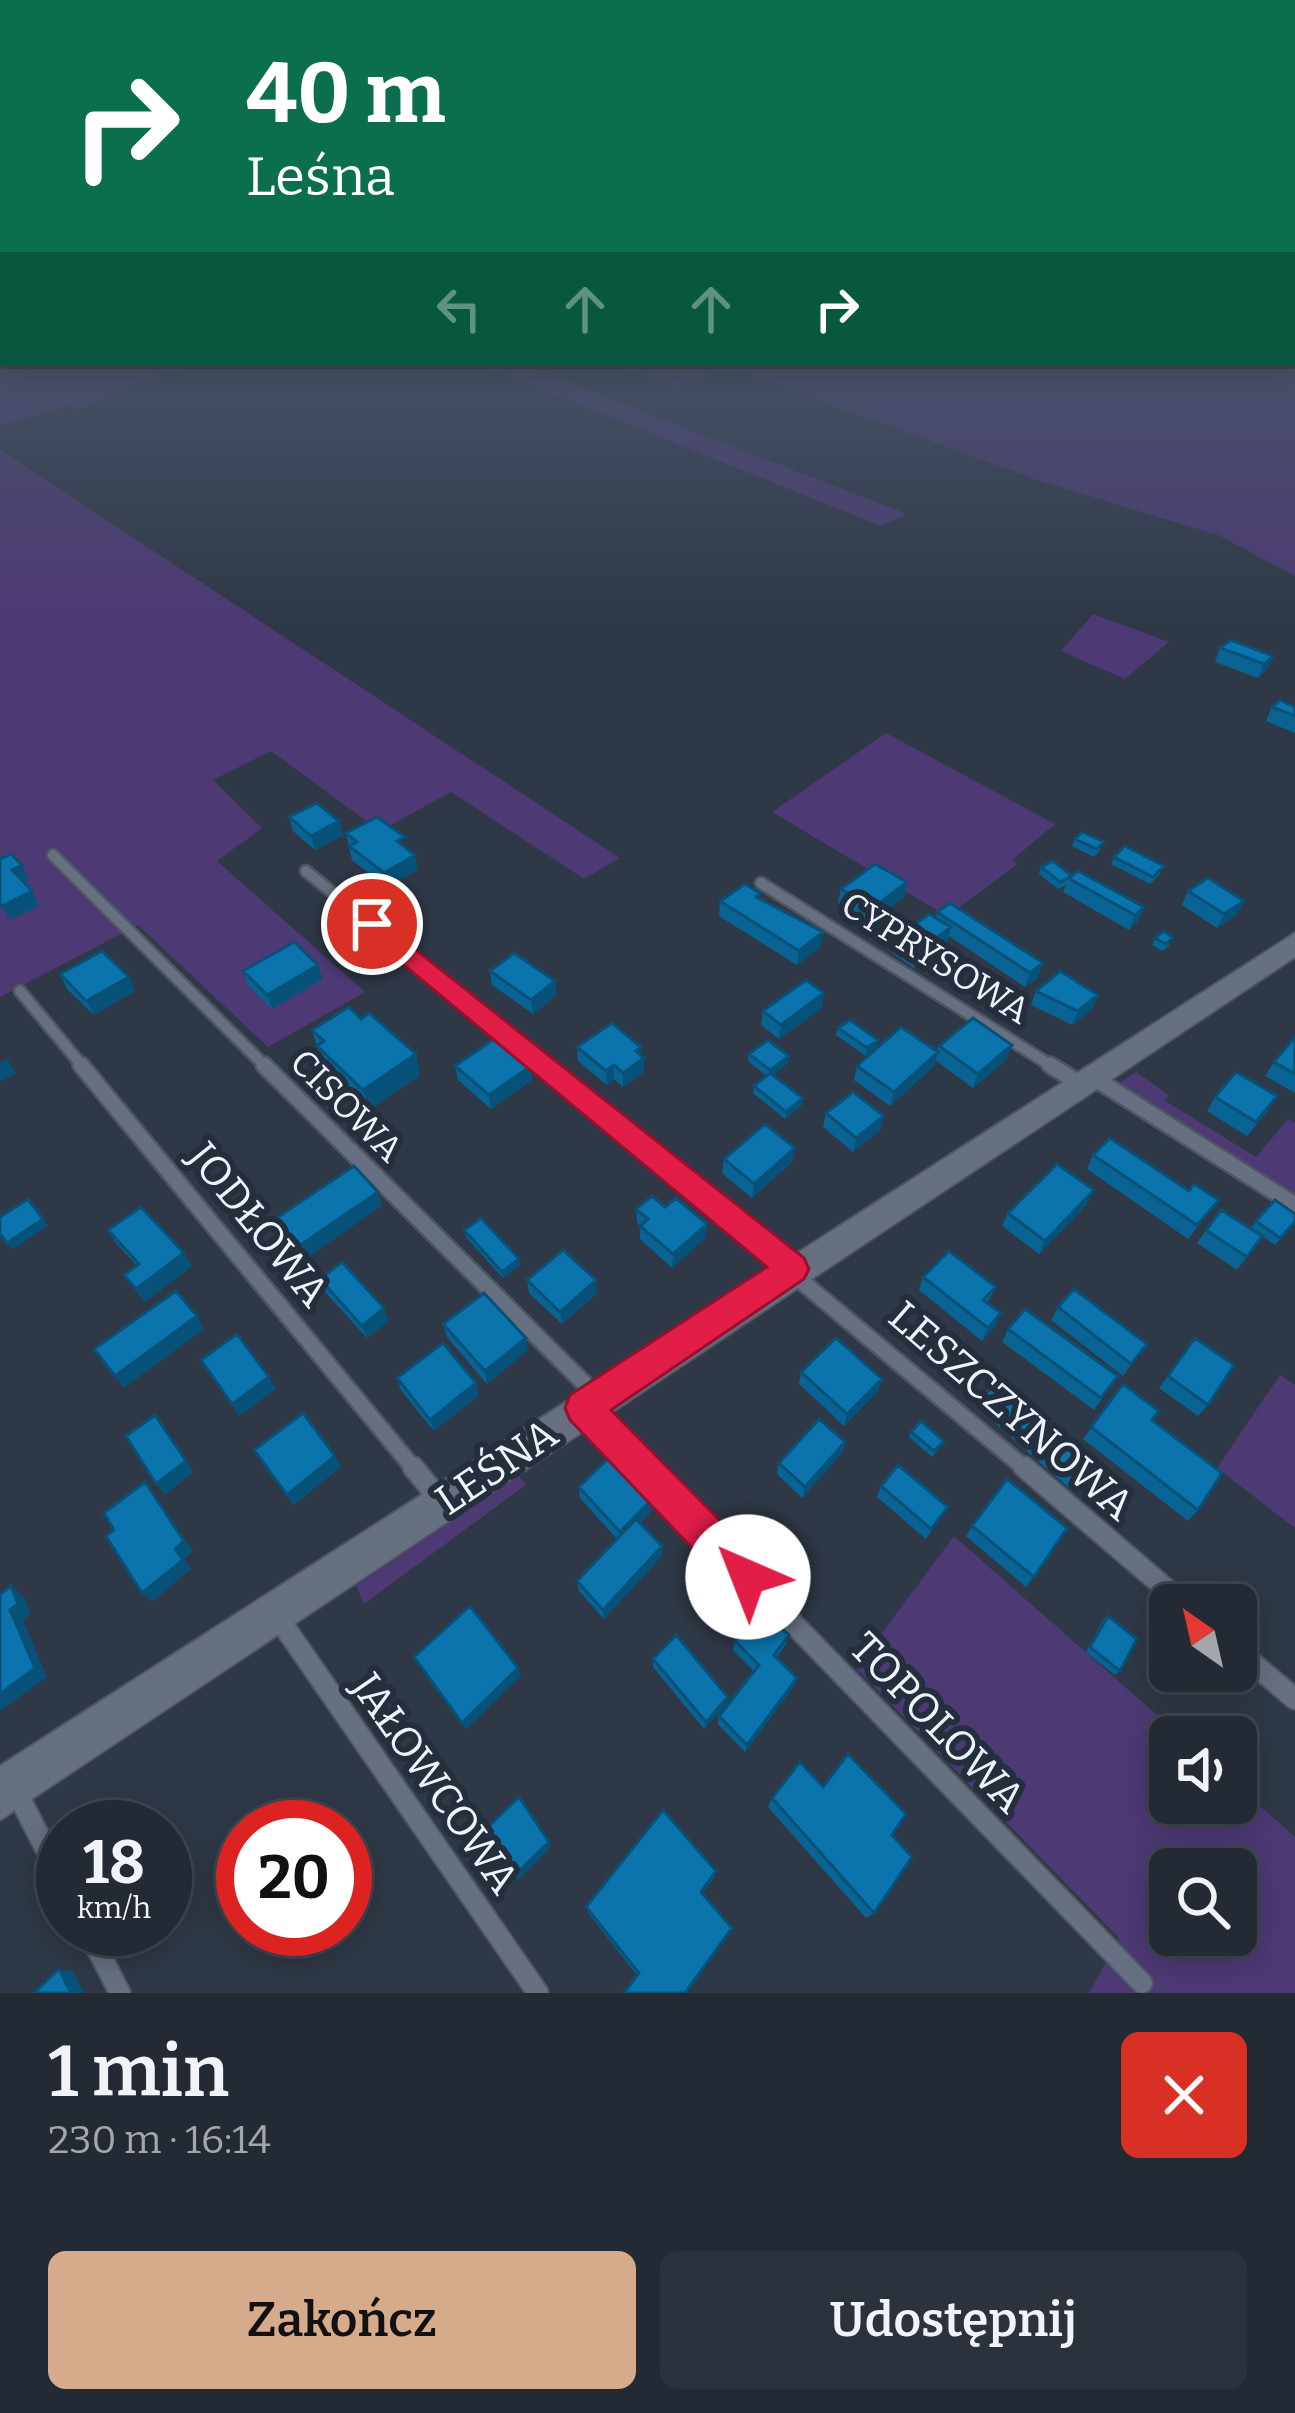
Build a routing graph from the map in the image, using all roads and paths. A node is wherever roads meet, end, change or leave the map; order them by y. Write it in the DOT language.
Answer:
graph roads {
  1 [pos="53,855"];
  2 [pos="306,871"];
  3 [pos="761,883"];
  4 [pos="1295,943"];
  5 [pos="20,991"];
  6 [pos="1085,1079"];
  7 [pos="1295,1205"];
  8 [pos="793,1269"];
  9 [pos="591,1403"];
  10 [pos="442,1502"];
  11 [pos="1160,1584"];
  12 [pos="274,1613"];
  13 [pos="1257,1667"];
  14 [pos="1295,1699"];
  15 [pos="7,1791"];
  16 [pos="36,1838"];
  17 [pos="101,1956"];
  18 [pos="1142,1983"];
  19 [pos="120,1993"];
  20 [pos="538,1993"];
  1 -- 9 [label="lane, CISOWA"];
  2 -- 8 [label="lane, LESZCZYNOWA"];
  3 -- 6 [label="lane, CYPRYSOWA"];
  4 -- 6 [label="street, LEŚNA"];
  5 -- 10 [label="lane, JODŁOWA"];
  6 -- 7 [label="lane, CYPRYSOWA"];
  6 -- 8 [label="street, LEŚNA"];
  8 -- 9 [label="street, LEŚNA"];
  8 -- 11 [label="lane, LESZCZYNOWA"];
  9 -- 10 [label="street, LEŚNA"];
  9 -- 18 [label="lane, TOPOLOWA"];
  10 -- 12 [label="street, LEŚNA"];
  12 -- 15 [label="street, LEŚNA"];
  12 -- 20 [label="lane, JAŁOWCOWA"];
  13 -- 14 [label="lane"];
  15 -- 16 [label="lane"];
  17 -- 19 [label="lane"];
}
